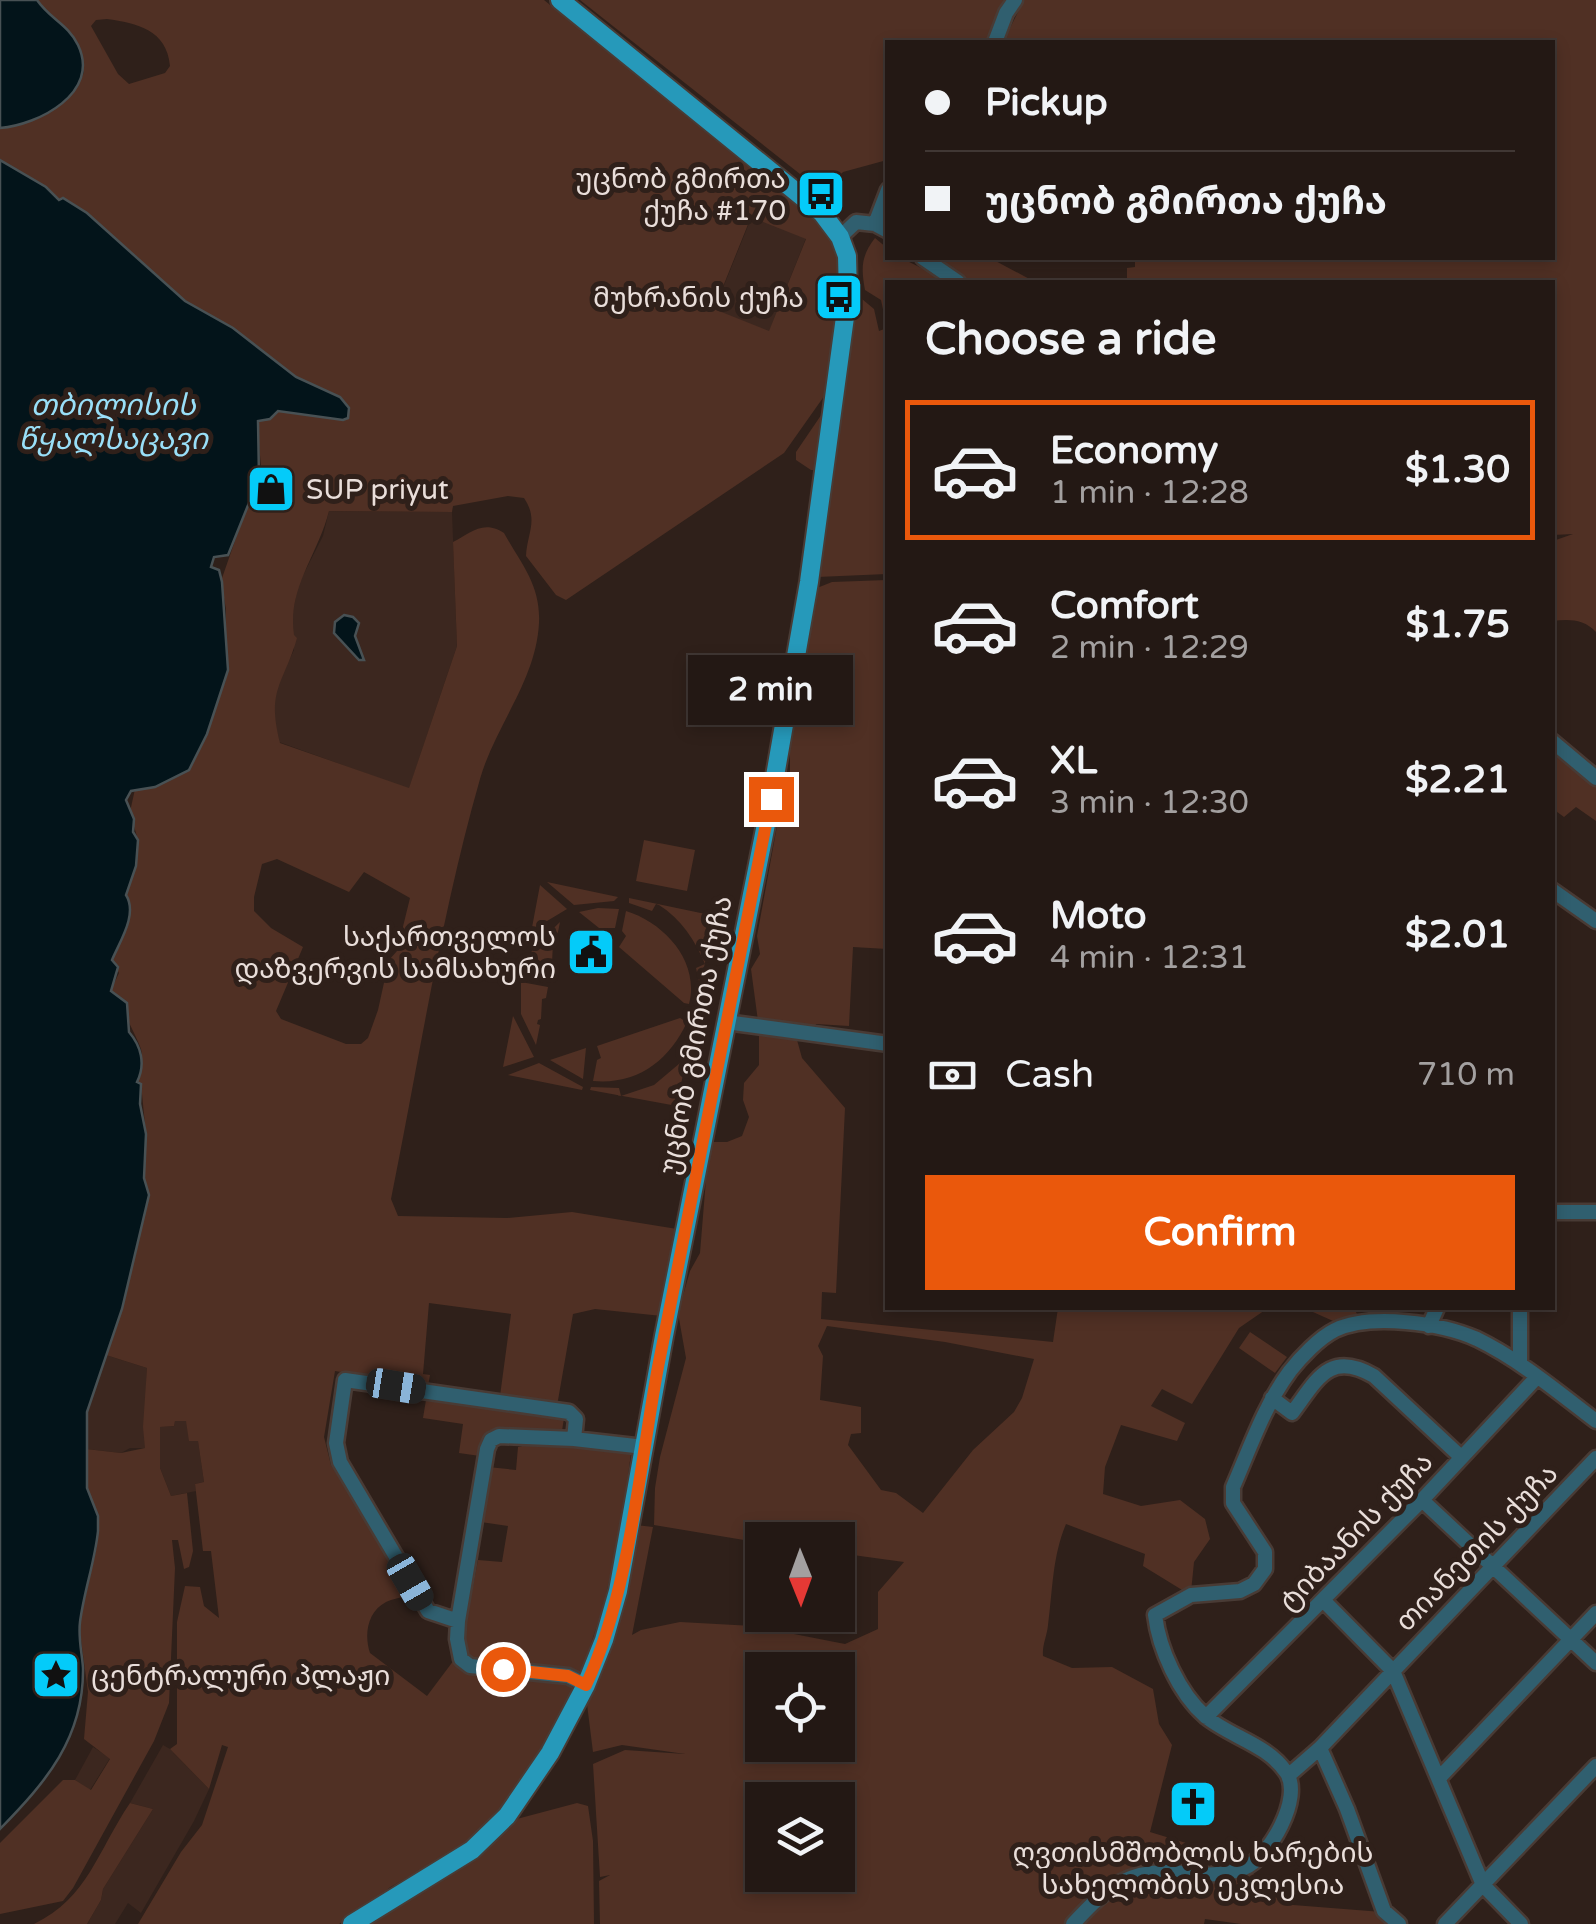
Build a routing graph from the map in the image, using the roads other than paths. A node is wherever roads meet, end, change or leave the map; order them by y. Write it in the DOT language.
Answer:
graph roads {
  1 [pos="560,0"];
  2 [pos="1016,0"];
  3 [pos="997,40"];
  4 [pos="881,228"];
  5 [pos="840,236"];
  6 [pos="926,260"];
  7 [pos="955,280"];
  8 [pos="1555,744"];
  9 [pos="1596,778"];
  10 [pos="1555,892"];
  11 [pos="1596,921"];
  12 [pos="726,1022"];
  13 [pos="885,1044"];
  14 [pos="1555,1212"];
  15 [pos="1596,1212"];
  16 [pos="1436,1310"];
  17 [pos="1520,1310"];
  18 [pos="1429,1326"];
  19 [pos="1520,1364"];
  20 [pos="1536,1377"];
  21 [pos="1272,1398"];
  22 [pos="1596,1421"];
  23 [pos="574,1439"];
  24 [pos="644,1447"];
  25 [pos="1462,1457"];
  26 [pos="1596,1458"];
  27 [pos="1422,1500"];
  28 [pos="1492,1566"];
  29 [pos="1322,1600"];
  30 [pos="1596,1613"];
  31 [pos="458,1621"];
  32 [pos="1570,1640"];
  33 [pos="1596,1663"];
  34 [pos="1393,1671"];
  35 [pos="586,1685"];
  36 [pos="1206,1716"];
  37 [pos="1320,1748"];
  38 [pos="1596,1766"];
  39 [pos="1289,1774"];
  40 [pos="1440,1777"];
  41 [pos="1483,1884"];
  42 [pos="352,1924"];
  43 [pos="1073,1924"];
  44 [pos="1399,1924"];
  45 [pos="1445,1924"];
  46 [pos="1521,1924"];
  1 -- 5 [label="main road"];
  2 -- 3 [label="street"];
  4 -- 5 [label="street"];
  5 -- 12 [label="main road, უცნობ გმირთა ქუჩა"];
  6 -- 7 [label="street"];
  8 -- 9 [label="street"];
  10 -- 11 [label="street"];
  12 -- 13 [label="street"];
  12 -- 24 [label="main road, უცნობ გმირთა ქუჩა"];
  14 -- 15 [label="street"];
  16 -- 18 [label="street"];
  17 -- 19 [label="street"];
  18 -- 19 [label="street"];
  18 -- 21 [label="street"];
  19 -- 20 [label="street"];
  20 -- 22 [label="street"];
  20 -- 25 [label="street, ტიბაანის ქუჩა"];
  21 -- 25 [label="street"];
  21 -- 36 [label="street"];
  23 -- 24 [label="street"];
  23 -- 31 [label="street"];
  23 -- 31 [label="street"];
  24 -- 35 [label="main road, უცნობ გმირთა ქუჩა"];
  25 -- 27 [label="street, ტიბაანის ქუჩა"];
  26 -- 28 [label="street, თიანეთის ქუჩა"];
  27 -- 28 [label="street"];
  27 -- 29 [label="street, ტიბაანის ქუჩა"];
  28 -- 32 [label="street"];
  28 -- 34 [label="street, თიანეთის ქუჩა"];
  29 -- 34 [label="street, თიანეთის ქუჩა"];
  29 -- 36 [label="street, ტიბაანის ქუჩა"];
  30 -- 32 [label="street"];
  31 -- 35 [label="street"];
  32 -- 33 [label="street"];
  32 -- 40 [label="street"];
  34 -- 37 [label="street, თიანეთის ქუჩა"];
  34 -- 40 [label="street, თიანეთის ქუჩა"];
  35 -- 42 [label="main road, უცნობ გმირთა ქუჩა"];
  36 -- 39 [label="street"];
  37 -- 39 [label="street, თიანეთის ქუჩა"];
  37 -- 44 [label="street"];
  38 -- 41 [label="street"];
  39 -- 43 [label="street"];
  40 -- 41 [label="street, თიანეთის ქუჩა"];
  41 -- 45 [label="street"];
  41 -- 46 [label="street, თიანეთის ქუჩა"];
}
